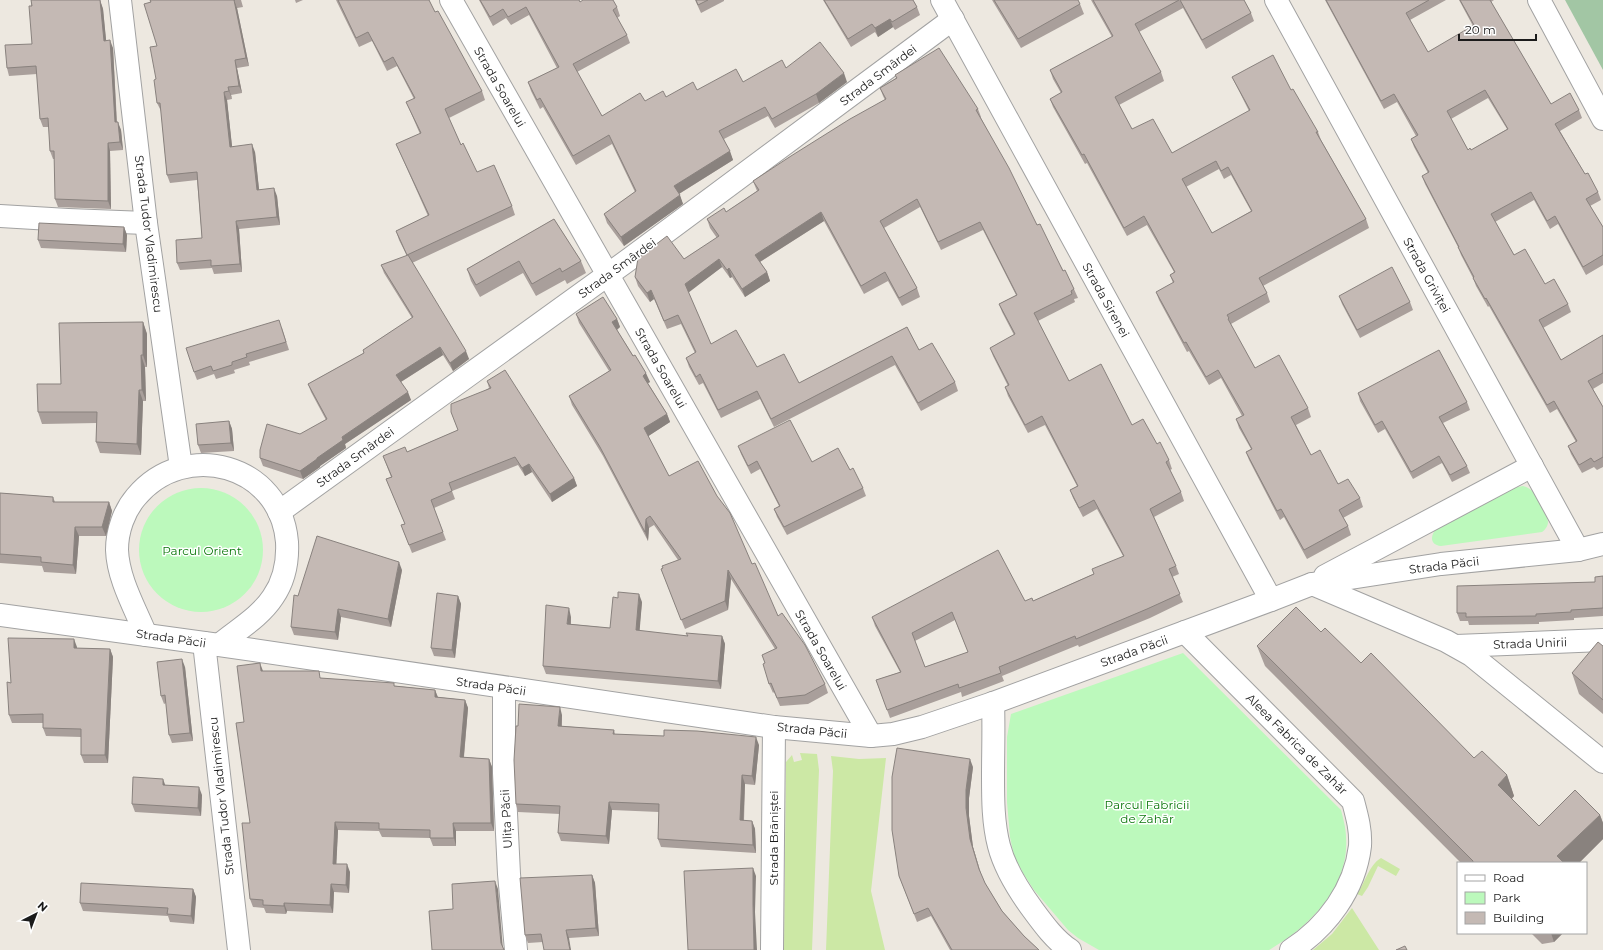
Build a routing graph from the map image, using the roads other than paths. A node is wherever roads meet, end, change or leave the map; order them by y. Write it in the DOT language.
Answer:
graph roads {
  1 [pos="120,0"];
  2 [pos="451,0"];
  3 [pos="942,0"];
  4 [pos="1276,0"];
  5 [pos="1539,0"];
  6 [pos="953,19"];
  7 [pos="1603,119"];
  8 [pos="0,216"];
  9 [pos="146,223"];
  10 [pos="608,276"];
  11 [pos="1532,466"];
  12 [pos="181,467"];
  13 [pos="279,512"];
  14 [pos="1603,544"];
  15 [pos="1578,550"];
  16 [pos="1312,584"];
  17 [pos="1271,600"];
  18 [pos="0,615"];
  19 [pos="1185,632"];
  20 [pos="146,635"];
  21 [pos="1603,640"];
  22 [pos="211,644"];
  23 [pos="1456,646"];
  24 [pos="504,688"];
  25 [pos="993,703"];
  26 [pos="774,727"];
  27 [pos="871,736"];
  28 [pos="1603,762"];
  29 [pos="238,950"];
  30 [pos="516,950"];
  31 [pos="772,950"];
  32 [pos="1070,950"];
  33 [pos="1291,950"];
  1 -- 9 [label="street, Strada Tudor Vladimirescu"];
  2 -- 10 [label="street, Strada Soarelui"];
  3 -- 6 [label="street, Strada Sirenei"];
  4 -- 11 [label="street, Strada Griviței"];
  5 -- 7 [label="street"];
  6 -- 10 [label="street, Strada Smârdei"];
  6 -- 17 [label="street, Strada Sirenei"];
  8 -- 9 [label="street"];
  9 -- 12 [label="street, Strada Tudor Vladimirescu"];
  10 -- 13 [label="street, Strada Smârdei"];
  10 -- 27 [label="street, Strada Soarelui"];
  11 -- 15 [label="street, Strada Griviței"];
  11 -- 16 [label="street"];
  12 -- 13 [label="street"];
  12 -- 20 [label="street"];
  13 -- 22 [label="street"];
  14 -- 15 [label="street, Strada Păcii"];
  15 -- 16 [label="street, Strada Păcii"];
  16 -- 17 [label="street, Strada Păcii"];
  16 -- 23 [label="street"];
  17 -- 19 [label="street, Strada Păcii"];
  18 -- 20 [label="street, Strada Păcii"];
  19 -- 25 [label="street, Strada Păcii"];
  19 -- 33 [label="street, Aleea Fabrica de Zahăr"];
  20 -- 22 [label="street, Strada Păcii"];
  21 -- 23 [label="street, Strada Unirii"];
  22 -- 24 [label="street, Strada Păcii"];
  22 -- 29 [label="street, Strada Tudor Vladimirescu"];
  23 -- 28 [label="street"];
  24 -- 26 [label="street, Strada Păcii"];
  24 -- 30 [label="street, Ulița Păcii"];
  25 -- 27 [label="street, Strada Păcii"];
  25 -- 32 [label="street"];
  26 -- 27 [label="street, Strada Păcii"];
  26 -- 31 [label="street, Strada Brăniștei"];
}
